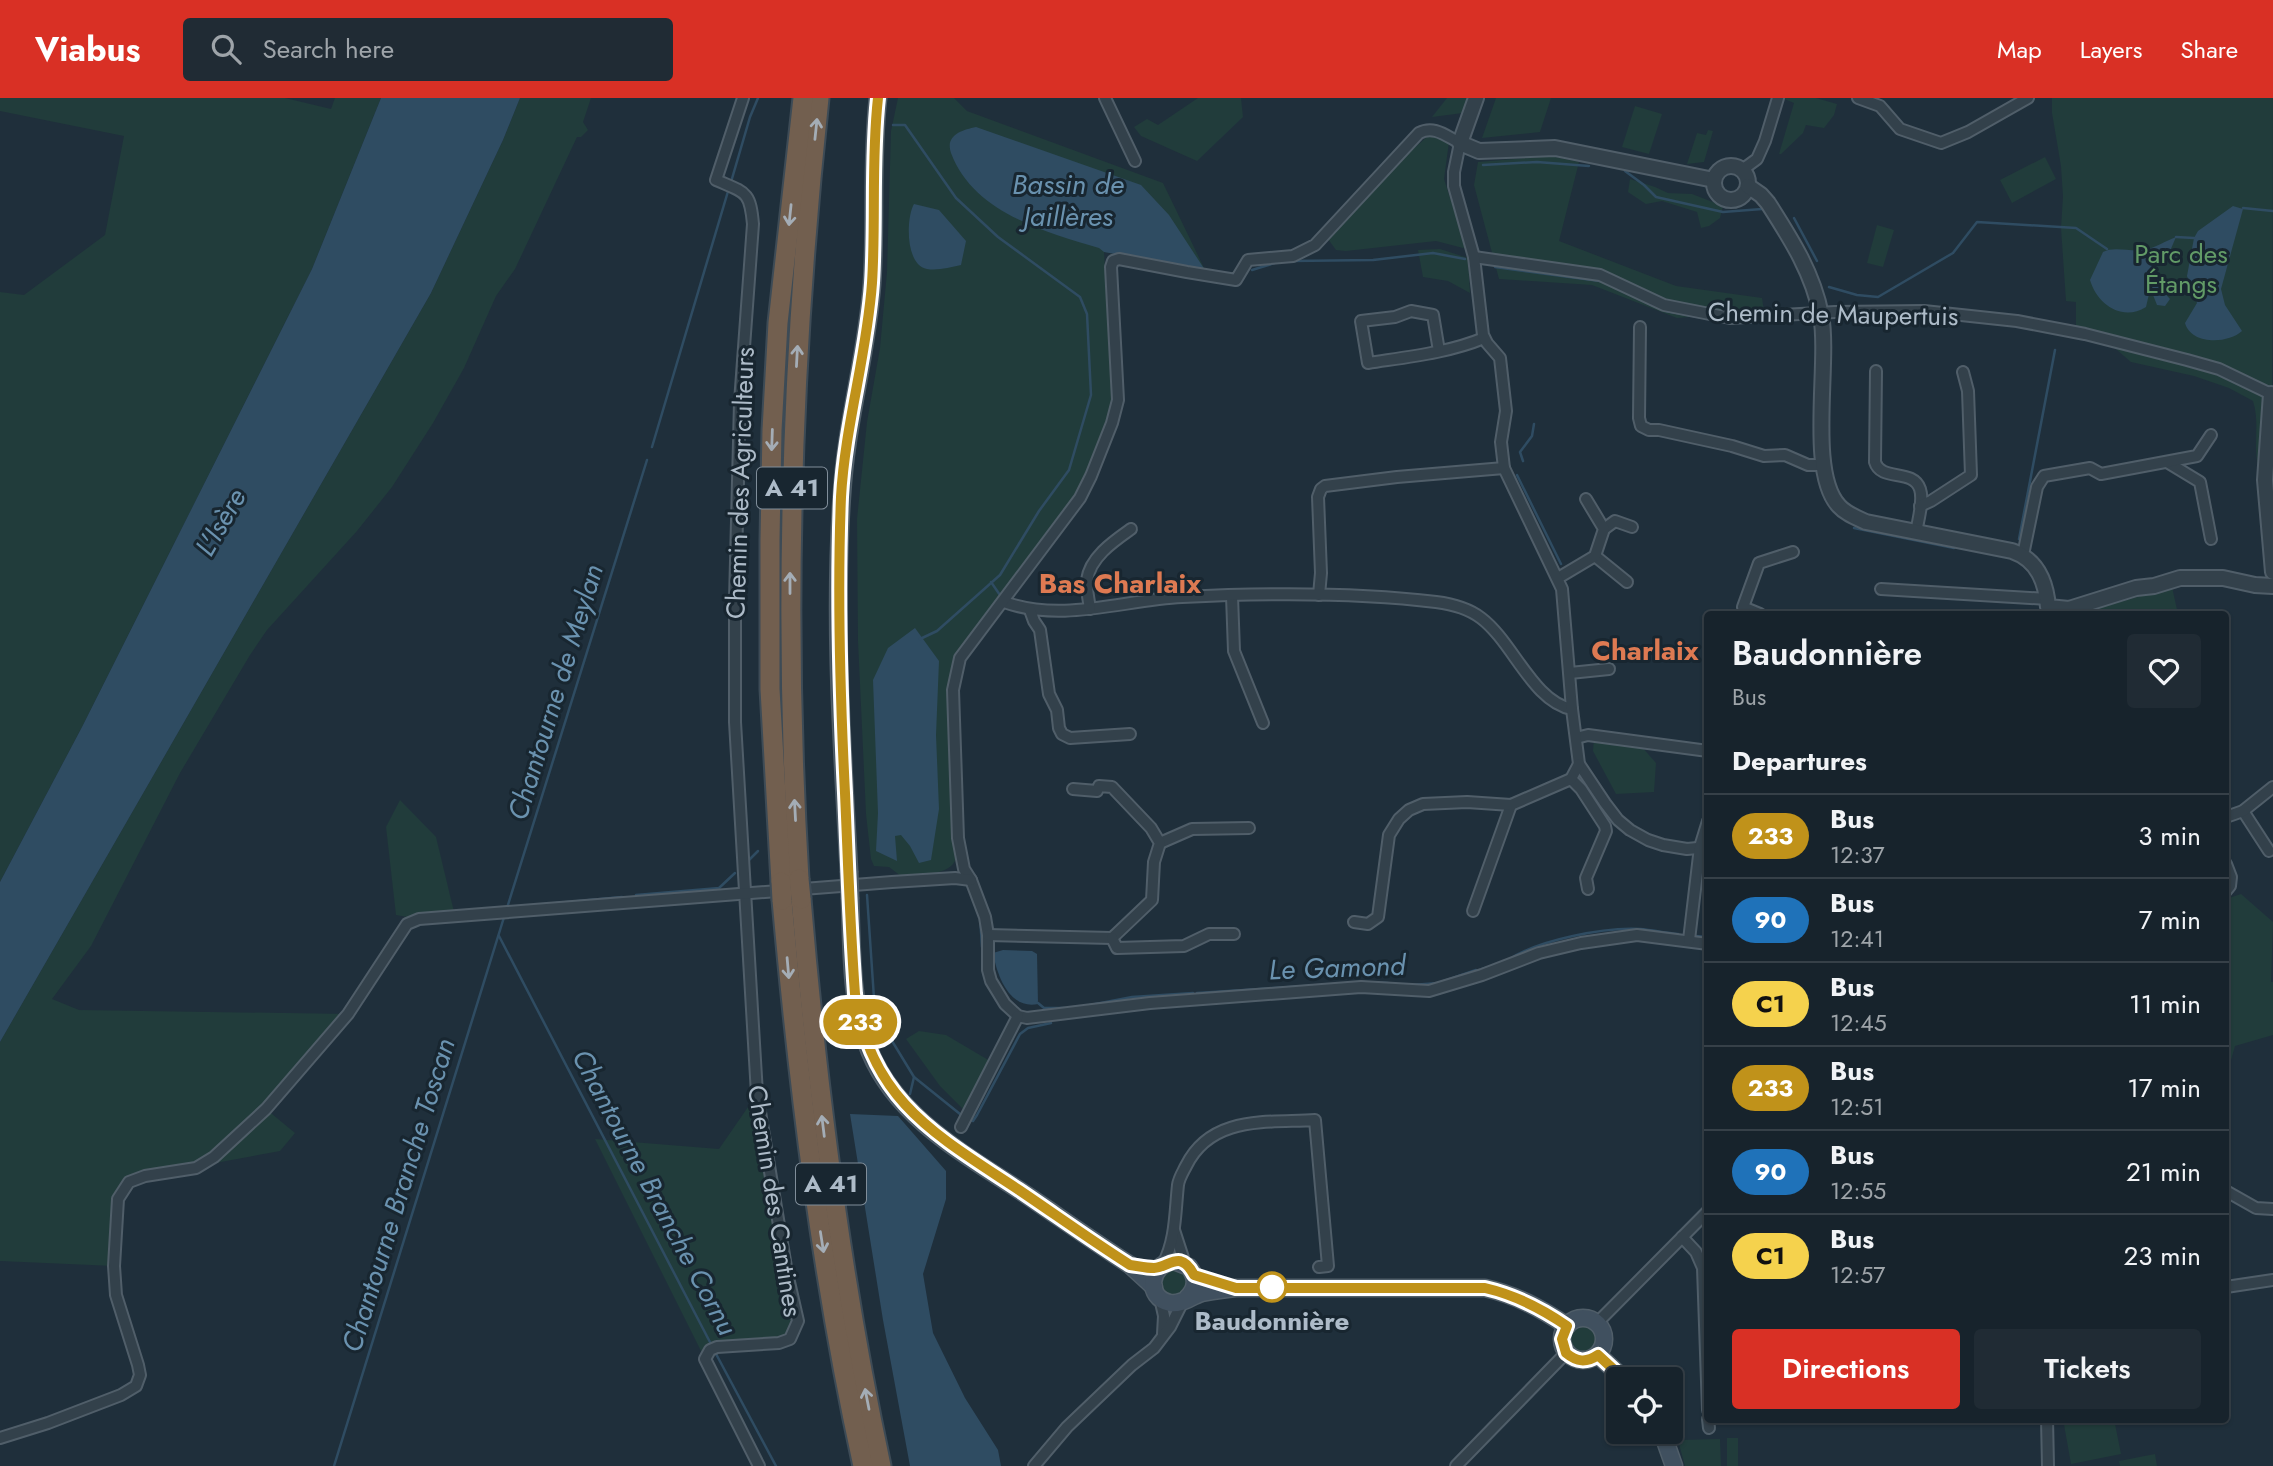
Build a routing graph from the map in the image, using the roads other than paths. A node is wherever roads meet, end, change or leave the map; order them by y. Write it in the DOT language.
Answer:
graph roads {
  1 [pos="743,98"];
  2 [pos="803,98"];
  3 [pos="819,98"];
  4 [pos="878,98"];
  5 [pos="1105,98"];
  6 [pos="1476,98"];
  7 [pos="1778,98"];
  8 [pos="1858,98"];
  9 [pos="2028,98"];
  10 [pos="1460,143"];
  11 [pos="1135,160"];
  12 [pos="1742,170"];
  13 [pos="1714,180"];
  14 [pos="1748,186"];
  15 [pos="1474,257"];
  16 [pos="1821,313"];
  17 [pos="1640,327"];
  18 [pos="1484,338"];
  19 [pos="1438,351"];
  20 [pos="1876,370"];
  21 [pos="1963,372"];
  22 [pos="2272,398"];
  23 [pos="2211,435"];
  24 [pos="2167,462"];
  25 [pos="1824,465"];
  26 [pos="1504,468"];
  27 [pos="1586,499"];
  28 [pos="1920,506"];
  29 [pos="1632,527"];
  30 [pos="1604,528"];
  31 [pos="1131,529"];
  32 [pos="1916,533"];
  33 [pos="2211,539"];
  34 [pos="1793,552"];
  35 [pos="2024,555"];
  36 [pos="1595,556"];
  37 [pos="2273,572"];
  38 [pos="1558,578"];
  39 [pos="1627,582"];
  40 [pos="2273,586"];
  41 [pos="1881,589"];
  42 [pos="1319,595"];
  43 [pos="1232,596"];
  44 [pos="1004,601"];
  45 [pos="2047,607"];
  46 [pos="1090,609"];
  47 [pos="1030,610"];
  48 [pos="1753,611"];
  49 [pos="1609,669"];
  50 [pos="1570,673"];
  51 [pos="1572,709"];
  52 [pos="1262,723"];
  53 [pos="1130,734"];
  54 [pos="1576,738"];
  55 [pos="1704,750"];
  56 [pos="1579,764"];
  57 [pos="1571,779"];
  58 [pos="1592,782"];
  59 [pos="2273,787"];
  60 [pos="1073,789"];
  61 [pos="1581,789"];
  62 [pos="1511,804"];
  63 [pos="2244,811"];
  64 [pos="2229,816"];
  65 [pos="1249,828"];
  66 [pos="1160,843"];
  67 [pos="1704,847"];
  68 [pos="2269,851"];
  69 [pos="971,880"];
  70 [pos="1588,889"];
  71 [pos="791,890"];
  72 [pos="744,893"];
  73 [pos="1473,911"];
  74 [pos="1354,922"];
  75 [pos="1234,934"];
  76 [pos="988,935"];
  77 [pos="1112,938"];
  78 [pos="1689,940"];
  79 [pos="1704,943"];
  80 [pos="1018,1016"];
  81 [pos="961,1127"];
  82 [pos="2229,1193"];
  83 [pos="2273,1209"];
  84 [pos="1704,1215"];
  85 [pos="1174,1230"];
  86 [pos="1682,1237"];
  87 [pos="1130,1265"];
  88 [pos="1161,1265"];
  89 [pos="1320,1267"];
  90 [pos="1189,1269"];
  91 [pos="2273,1280"];
  92 [pos="2229,1287"];
  93 [pos="1236,1288"];
  94 [pos="1157,1293"];
  95 [pos="1704,1296"];
  96 [pos="1185,1300"];
  97 [pos="1597,1323"];
  98 [pos="1567,1326"];
  99 [pos="1162,1337"];
  100 [pos="1566,1353"];
  101 [pos="1598,1355"];
  102 [pos="1611,1367"];
  103 [pos="2047,1423"];
  104 [pos="0,1438"];
  105 [pos="1666,1444"];
  106 [pos="759,1466"];
  107 [pos="863,1466"];
  108 [pos="881,1466"];
  109 [pos="1034,1466"];
  110 [pos="1456,1466"];
  111 [pos="1674,1466"];
  112 [pos="2048,1466"];
  1 -- 72 [label="street, Chemin des Agriculteurs"];
  2 -- 71 [label="highway, A 41, one-way"];
  71 -- 3 [label="highway, A 41, one-way"];
  4 -- 87 [label="main road, bridge"];
  5 -- 11 [label="street"];
  6 -- 10 [label="street"];
  7 -- 12 [label="street"];
  8 -- 9 [label="street"];
  10 -- 13 [label="street"];
  10 -- 15 [label="street"];
  10 -- 44 [label="street"];
  12 -- 13 [label="street"];
  12 -- 14 [label="street"];
  13 -- 14 [label="street"];
  14 -- 16 [label="street"];
  15 -- 16 [label="street, Chemin de Maupertuis"];
  15 -- 18 [label="street"];
  16 -- 22 [label="street, Chemin de Maupertuis"];
  16 -- 25 [label="street"];
  17 -- 25 [label="street"];
  18 -- 19 [label="street"];
  18 -- 26 [label="street"];
  19 -- 19 [label="street"];
  20 -- 28 [label="street"];
  21 -- 28 [label="street"];
  22 -- 37 [label="street"];
  23 -- 24 [label="street"];
  24 -- 33 [label="street"];
  24 -- 35 [label="street"];
  25 -- 32 [label="street"];
  26 -- 38 [label="street"];
  26 -- 42 [label="street"];
  27 -- 30 [label="street"];
  28 -- 32 [label="street"];
  29 -- 30 [label="street"];
  30 -- 36 [label="street"];
  31 -- 46 [label="street"];
  32 -- 35 [label="street"];
  34 -- 48 [label="street"];
  35 -- 45 [label="street"];
  36 -- 38 [label="street"];
  36 -- 39 [label="street"];
  38 -- 50 [label="street"];
  40 -- 45 [label="street"];
  41 -- 45 [label="street"];
  42 -- 43 [label="street"];
  42 -- 51 [label="street"];
  43 -- 46 [label="street"];
  43 -- 52 [label="street"];
  44 -- 47 [label="street"];
  44 -- 69 [label="street"];
  46 -- 47 [label="street"];
  47 -- 53 [label="street"];
  49 -- 50 [label="street"];
  50 -- 51 [label="street"];
  51 -- 54 [label="street"];
  54 -- 55 [label="street"];
  54 -- 56 [label="street"];
  56 -- 57 [label="street"];
  56 -- 58 [label="street"];
  57 -- 61 [label="street"];
  57 -- 62 [label="street"];
  58 -- 61 [label="street"];
  58 -- 67 [label="street"];
  59 -- 63 [label="street"];
  60 -- 66 [label="street"];
  61 -- 70 [label="street"];
  62 -- 73 [label="street"];
  62 -- 74 [label="street"];
  63 -- 64 [label="street"];
  63 -- 68 [label="street"];
  65 -- 66 [label="street"];
  66 -- 77 [label="street"];
  67 -- 78 [label="street"];
  69 -- 72 [label="street"];
  69 -- 76 [label="street"];
  71 -- 107 [label="highway, A 41, one-way"];
  108 -- 71 [label="highway, A 41, one-way"];
  72 -- 104 [label="street"];
  72 -- 106 [label="street, Chemin des Cantines"];
  75 -- 77 [label="street"];
  76 -- 77 [label="street"];
  76 -- 80 [label="street"];
  78 -- 79 [label="street"];
  78 -- 80 [label="street"];
  80 -- 81 [label="street"];
  82 -- 83 [label="street"];
  84 -- 86 [label="street"];
  85 -- 88 [label="street"];
  85 -- 89 [label="street"];
  85 -- 90 [label="street"];
  86 -- 95 [label="street"];
  86 -- 97 [label="street"];
  87 -- 88 [label="main road"];
  87 -- 94 [label="main road"];
  88 -- 90 [label="main road"];
  88 -- 94 [label="main road"];
  90 -- 93 [label="main road"];
  90 -- 96 [label="main road"];
  91 -- 92 [label="street"];
  93 -- 96 [label="main road"];
  93 -- 98 [label="main road"];
  94 -- 96 [label="main road"];
  94 -- 99 [label="street"];
  96 -- 99 [label="street"];
  97 -- 98 [label="main road"];
  97 -- 101 [label="main road"];
  98 -- 100 [label="main road"];
  99 -- 109 [label="street"];
  100 -- 101 [label="main road"];
  100 -- 110 [label="street"];
  101 -- 102 [label="main road"];
  103 -- 112 [label="street"];
  105 -- 111 [label="main road"];
}
